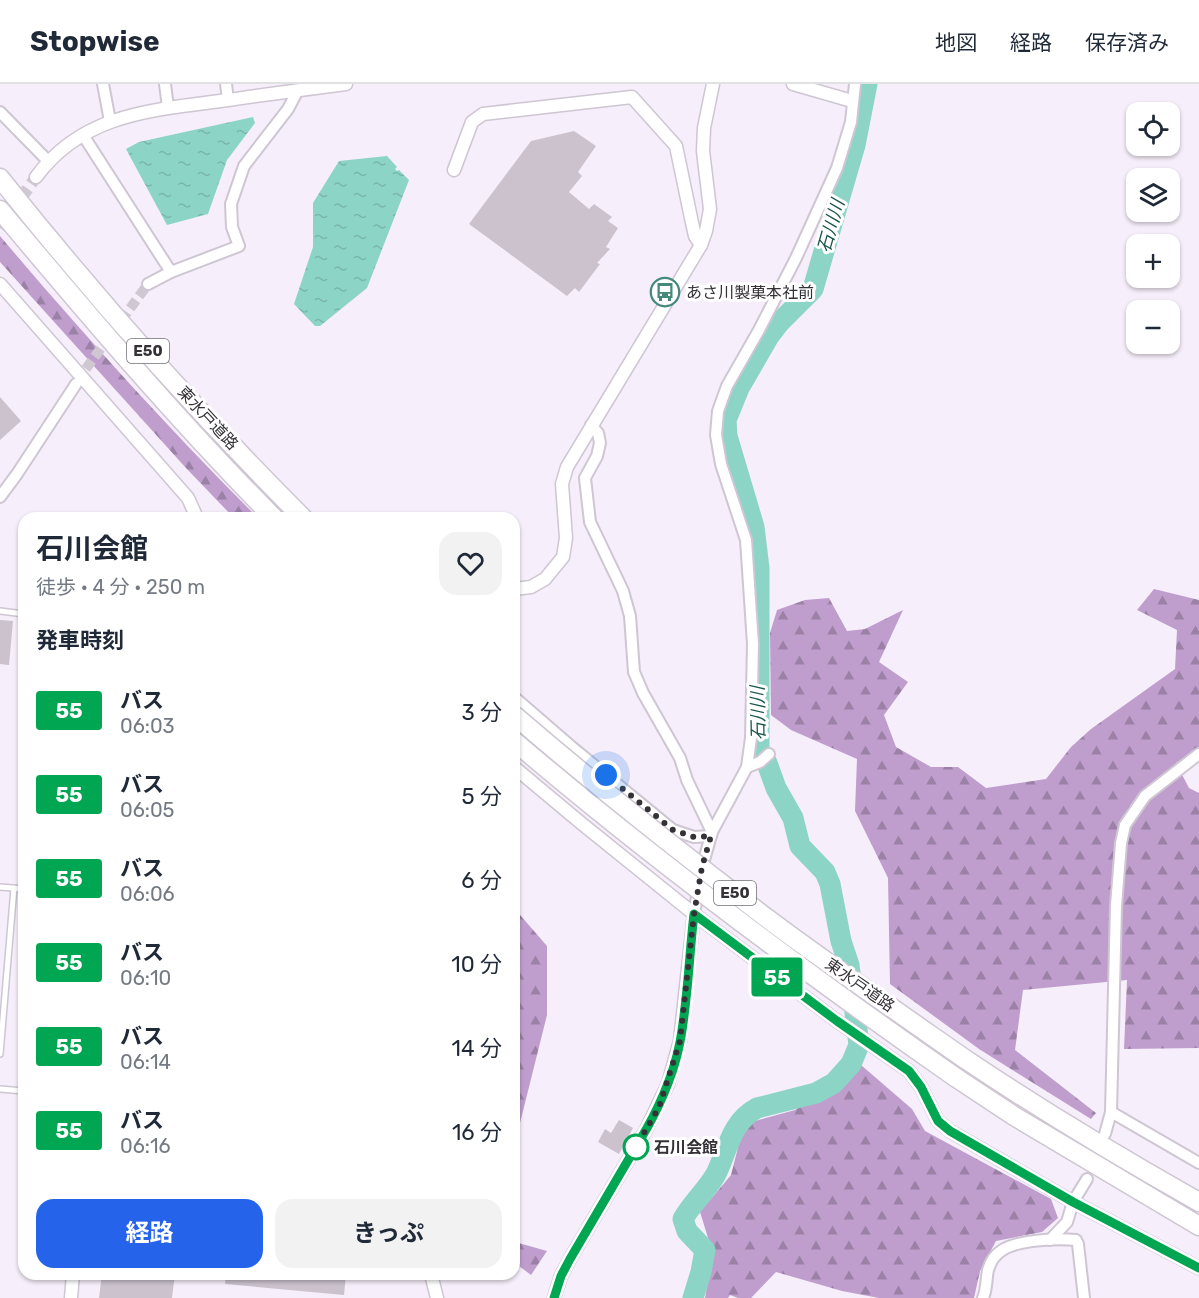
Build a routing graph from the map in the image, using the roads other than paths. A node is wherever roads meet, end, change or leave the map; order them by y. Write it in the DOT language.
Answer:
graph roads {
  1 [pos="103,84"];
  2 [pos="165,84"];
  3 [pos="226,84"];
  4 [pos="346,84"];
  5 [pos="713,84"];
  6 [pos="793,84"];
  7 [pos="855,84"];
  8 [pos="298,90"];
  9 [pos="228,100"];
  10 [pos="852,101"];
  11 [pos="168,107"];
  12 [pos="0,112"];
  13 [pos="110,121"];
  14 [pos="82,135"];
  15 [pos="49,162"];
  16 [pos="454,170"];
  17 [pos="36,177"];
  18 [pos="0,178"];
  19 [pos="0,210"];
  20 [pos="701,245"];
  21 [pos="171,272"];
  22 [pos="0,284"];
  23 [pos="148,284"];
  24 [pos="76,384"];
  25 [pos="591,425"];
  26 [pos="0,497"];
  27 [pos="195,512"];
  28 [pos="268,512"];
  29 [pos="297,512"];
  30 [pos="520,589"];
  31 [pos="0,610"];
  32 [pos="18,613"];
  33 [pos="520,702"];
  34 [pos="520,720"];
  35 [pos="520,746"];
  36 [pos="769,754"];
  37 [pos="1199,754"];
  38 [pos="747,767"];
  39 [pos="520,772"];
  40 [pos="712,834"];
  41 [pos="0,887"];
  42 [pos="14,888"];
  43 [pos="18,888"];
  44 [pos="694,914"];
  45 [pos="3,990"];
  46 [pos="0,1054"];
  47 [pos="0,1089"];
  48 [pos="18,1090"];
  49 [pos="1112,1112"];
  50 [pos="1105,1134"];
  51 [pos="1199,1163"];
  52 [pos="1088,1179"];
  53 [pos="1073,1202"];
  54 [pos="1199,1202"];
  55 [pos="1199,1226"];
  56 [pos="1050,1240"];
  57 [pos="1199,1268"];
  58 [pos="73,1280"];
  59 [pos="432,1280"];
  60 [pos="71,1298"];
  61 [pos="437,1298"];
  62 [pos="554,1298"];
  63 [pos="983,1298"];
  64 [pos="1084,1298"];
  1 -- 13 [label="street"];
  2 -- 11 [label="street"];
  3 -- 9 [label="street"];
  4 -- 8 [label="street"];
  5 -- 20 [label="street"];
  6 -- 10 [label="street"];
  7 -- 10 [label="street"];
  8 -- 9 [label="street"];
  8 -- 21 [label="street"];
  9 -- 11 [label="street"];
  10 -- 38 [label="street"];
  11 -- 13 [label="street"];
  12 -- 15 [label="street"];
  13 -- 14 [label="street"];
  14 -- 15 [label="street"];
  14 -- 21 [label="street"];
  15 -- 17 [label="street"];
  16 -- 20 [label="street"];
  18 -- 29 [label="highway, 東水戸道路 / E50"];
  19 -- 28 [label="highway, 東水戸道路 / E50"];
  20 -- 25 [label="street"];
  21 -- 23 [label="street"];
  22 -- 27 [label="street"];
  24 -- 26 [label="street"];
  25 -- 30 [label="street"];
  25 -- 40 [label="street"];
  31 -- 32 [label="lane"];
  33 -- 40 [label="street"];
  34 -- 54 [label="highway, 東水戸道路 / E50, bridge"];
  35 -- 55 [label="highway, 東水戸道路 / E50, bridge"];
  36 -- 38 [label="street"];
  37 -- 49 [label="street"];
  38 -- 40 [label="street"];
  39 -- 44 [label="street"];
  40 -- 44 [label="street"];
  41 -- 42 [label="lane"];
  42 -- 43 [label="lane"];
  42 -- 45 [label="lane"];
  44 -- 53 [label="street"];
  44 -- 62 [label="street"];
  45 -- 46 [label="lane"];
  47 -- 48 [label="lane"];
  49 -- 50 [label="street"];
  49 -- 51 [label="street"];
  52 -- 53 [label="street"];
  53 -- 56 [label="street"];
  53 -- 57 [label="street"];
  56 -- 63 [label="street"];
  56 -- 64 [label="street"];
  58 -- 60 [label="street"];
  59 -- 61 [label="street"];
}
